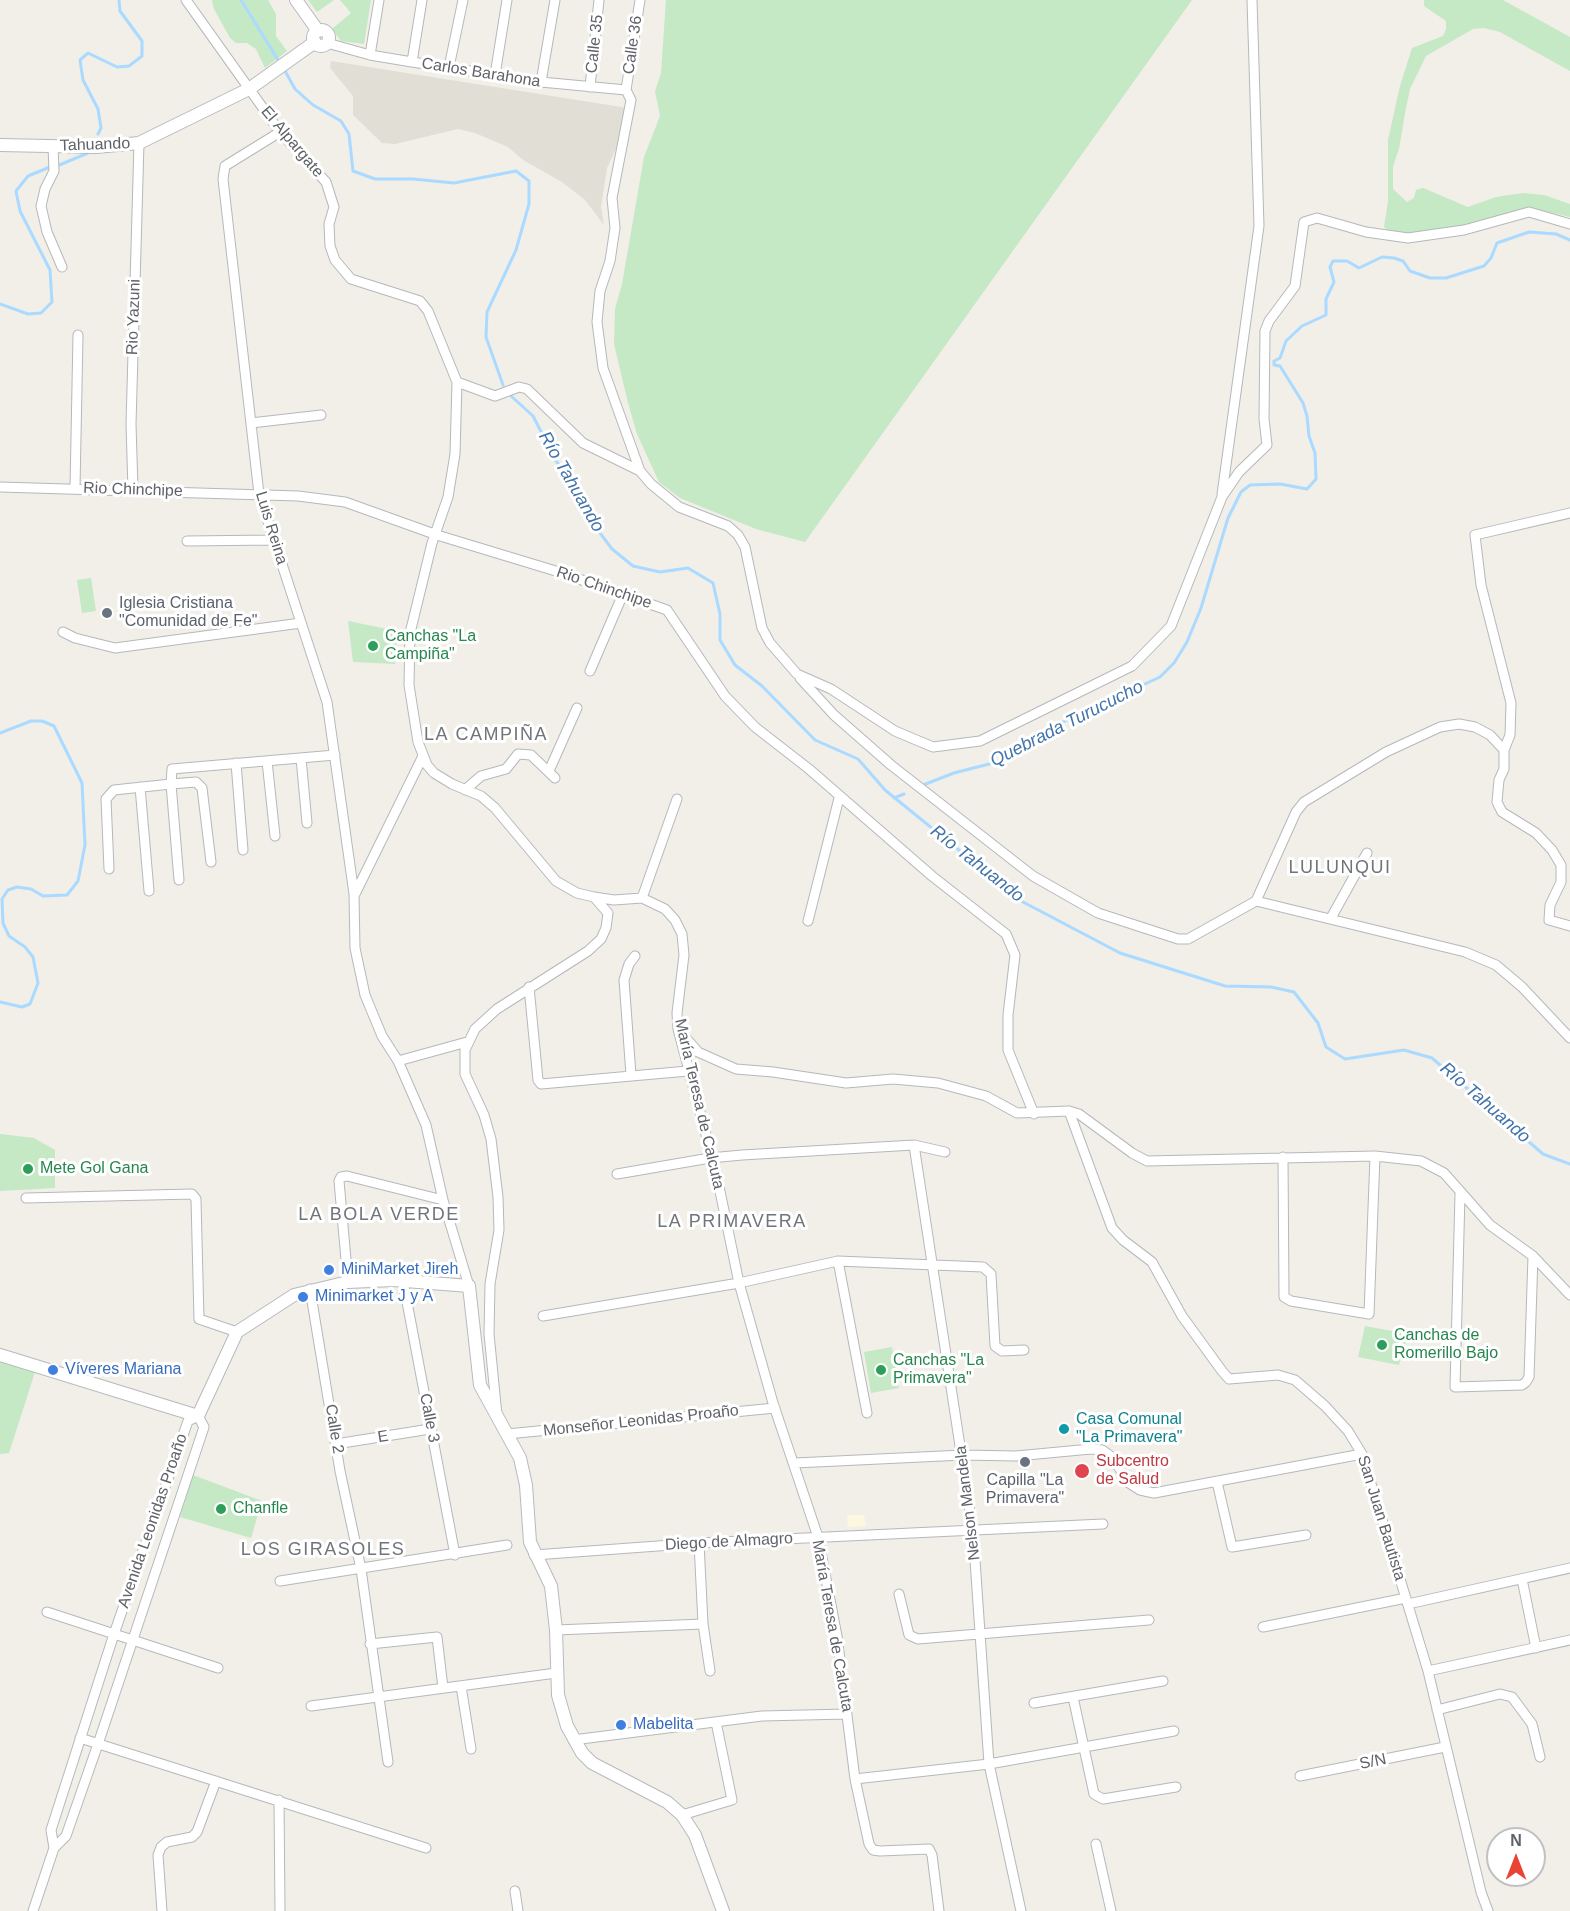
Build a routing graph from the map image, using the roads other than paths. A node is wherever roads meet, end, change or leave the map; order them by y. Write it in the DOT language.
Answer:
graph roads {
  1 [pos="186,0"];
  2 [pos="296,0"];
  3 [pos="379,0"];
  4 [pos="422,0"];
  5 [pos="463,0"];
  6 [pos="507,0"];
  7 [pos="555,0"];
  8 [pos="599,0"];
  9 [pos="640,0"];
  10 [pos="1252,0"];
  11 [pos="320,39"];
  12 [pos="370,55"];
  13 [pos="412,62"];
  14 [pos="449,67"];
  15 [pos="495,75"];
  16 [pos="541,82"];
  17 [pos="252,87"];
  18 [pos="590,87"];
  19 [pos="626,90"];
  20 [pos="280,132"];
  21 [pos="138,143"];
  22 [pos="0,145"];
  23 [pos="53,147"];
  24 [pos="1570,224"];
  25 [pos="62,267"];
  26 [pos="78,335"];
  27 [pos="457,382"];
  28 [pos="321,415"];
  29 [pos="251,423"];
  30 [pos="640,471"];
  31 [pos="0,487"];
  32 [pos="75,488"];
  33 [pos="133,490"];
  34 [pos="260,494"];
  35 [pos="1222,497"];
  36 [pos="1570,513"];
  37 [pos="436,535"];
  38 [pos="187,540"];
  39 [pos="274,540"];
  40 [pos="623,594"];
  41 [pos="301,623"];
  42 [pos="63,632"];
  43 [pos="590,671"];
  44 [pos="797,674"];
  45 [pos="577,708"];
  46 [pos="1504,750"];
  47 [pos="335,755"];
  48 [pos="423,756"];
  49 [pos="301,758"];
  50 [pos="267,760"];
  51 [pos="236,763"];
  52 [pos="171,784"];
  53 [pos="140,787"];
  54 [pos="465,790"];
  55 [pos="839,798"];
  56 [pos="677,800"];
  57 [pos="307,823"];
  58 [pos="275,836"];
  59 [pos="243,850"];
  60 [pos="1367,853"];
  61 [pos="211,862"];
  62 [pos="109,869"];
  63 [pos="180,880"];
  64 [pos="149,891"];
  65 [pos="354,894"];
  66 [pos="594,897"];
  67 [pos="642,898"];
  68 [pos="1257,901"];
  69 [pos="1332,918"];
  70 [pos="808,921"];
  71 [pos="1570,926"];
  72 [pos="635,956"];
  73 [pos="529,987"];
  74 [pos="678,1029"];
  75 [pos="1570,1038"];
  76 [pos="467,1042"];
  77 [pos="398,1060"];
  78 [pos="688,1071"];
  79 [pos="631,1074"];
  80 [pos="1069,1112"];
  81 [pos="1034,1114"];
  82 [pos="914,1145"];
  83 [pos="945,1152"];
  84 [pos="1283,1156"];
  85 [pos="1375,1156"];
  86 [pos="710,1158"];
  87 [pos="617,1174"];
  88 [pos="1460,1194"];
  89 [pos="26,1198"];
  90 [pos="443,1200"];
  91 [pos="1533,1256"];
  92 [pos="838,1261"];
  93 [pos="932,1265"];
  94 [pos="403,1281"];
  95 [pos="348,1282"];
  96 [pos="739,1283"];
  97 [pos="469,1286"];
  98 [pos="310,1289"];
  99 [pos="1570,1295"];
  100 [pos="543,1316"];
  101 [pos="237,1332"];
  102 [pos="1024,1350"];
  103 [pos="0,1355"];
  104 [pos="775,1408"];
  105 [pos="867,1413"];
  106 [pos="198,1416"];
  107 [pos="497,1416"];
  108 [pos="430,1430"];
  109 [pos="507,1434"];
  110 [pos="336,1444"];
  111 [pos="1362,1454"];
  112 [pos="963,1455"];
  113 [pos="795,1463"];
  114 [pos="1217,1482"];
  115 [pos="1103,1524"];
  116 [pos="973,1531"];
  117 [pos="1306,1535"];
  118 [pos="818,1537"];
  119 [pos="699,1543"];
  120 [pos="507,1545"];
  121 [pos="454,1555"];
  122 [pos="534,1555"];
  123 [pos="1570,1568"];
  124 [pos="360,1569"];
  125 [pos="1522,1579"];
  126 [pos="280,1581"];
  127 [pos="899,1594"];
  128 [pos="1407,1601"];
  129 [pos="48,1612"];
  130 [pos="1149,1620"];
  131 [pos="704,1624"];
  132 [pos="1263,1627"];
  133 [pos="556,1630"];
  134 [pos="114,1634"];
  135 [pos="980,1634"];
  136 [pos="132,1640"];
  137 [pos="1570,1640"];
  138 [pos="370,1644"];
  139 [pos="1536,1648"];
  140 [pos="218,1668"];
  141 [pos="710,1671"];
  142 [pos="1428,1671"];
  143 [pos="556,1673"];
  144 [pos="1163,1681"];
  145 [pos="461,1686"];
  146 [pos="443,1688"];
  147 [pos="379,1695"];
  148 [pos="1073,1697"];
  149 [pos="1034,1702"];
  150 [pos="311,1706"];
  151 [pos="1437,1710"];
  152 [pos="847,1713"];
  153 [pos="716,1722"];
  154 [pos="1174,1731"];
  155 [pos="80,1738"];
  156 [pos="573,1740"];
  157 [pos="98,1744"];
  158 [pos="1445,1747"];
  159 [pos="1083,1748"];
  160 [pos="471,1749"];
  161 [pos="1540,1757"];
  162 [pos="388,1762"];
  163 [pos="989,1764"];
  164 [pos="1300,1776"];
  165 [pos="855,1779"];
  166 [pos="216,1781"];
  167 [pos="1176,1787"];
  168 [pos="279,1800"];
  169 [pos="682,1815"];
  170 [pos="1096,1844"];
  171 [pos="54,1848"];
  172 [pos="426,1848"];
  173 [pos="515,1891"];
  174 [pos="33,1911"];
  175 [pos="162,1911"];
  176 [pos="280,1911"];
  177 [pos="518,1911"];
  178 [pos="723,1911"];
  179 [pos="939,1911"];
  180 [pos="1021,1911"];
  181 [pos="1111,1911"];
  182 [pos="1488,1911"];
  1 -- 17 [label="street, El Alpargate"];
  2 -- 11 [label="main road"];
  3 -- 12 [label="street"];
  4 -- 13 [label="street"];
  5 -- 14 [label="street"];
  6 -- 15 [label="street"];
  7 -- 16 [label="street"];
  8 -- 18 [label="street, Calle 35"];
  9 -- 19 [label="street, Calle 36"];
  10 -- 35 [label="street"];
  11 -- 12 [label="street, Carlos Barahona"];
  11 -- 17 [label="main road, Tahuando"];
  12 -- 13 [label="street, Carlos Barahona"];
  13 -- 14 [label="street, Carlos Barahona"];
  14 -- 15 [label="street, Carlos Barahona"];
  15 -- 16 [label="street, Carlos Barahona"];
  16 -- 18 [label="street, Carlos Barahona"];
  17 -- 20 [label="street, El Alpargate"];
  17 -- 21 [label="main road, Tahuando"];
  18 -- 19 [label="street, Carlos Barahona"];
  19 -- 30 [label="street"];
  20 -- 27 [label="street, El Alpargate"];
  20 -- 29 [label="street, Luis Reina"];
  21 -- 23 [label="main road, Tahuando"];
  21 -- 33 [label="street, Rio Yazuni"];
  22 -- 23 [label="main road, Tahuando"];
  23 -- 25 [label="street"];
  24 -- 35 [label="street"];
  26 -- 32 [label="street"];
  27 -- 30 [label="street"];
  27 -- 37 [label="street"];
  28 -- 29 [label="street"];
  29 -- 34 [label="street, Luis Reina"];
  30 -- 44 [label="street"];
  31 -- 32 [label="street, Rio Chinchipe"];
  32 -- 33 [label="street, Rio Chinchipe"];
  33 -- 34 [label="street, Rio Chinchipe"];
  34 -- 37 [label="street, Rio Chinchipe"];
  34 -- 39 [label="street, Luis Reina"];
  35 -- 44 [label="street"];
  36 -- 46 [label="street"];
  37 -- 40 [label="street, Rio Chinchipe"];
  37 -- 48 [label="street"];
  38 -- 39 [label="street"];
  39 -- 41 [label="street, Luis Reina"];
  40 -- 43 [label="street"];
  40 -- 55 [label="street, Rio Chinchipe"];
  41 -- 42 [label="street"];
  41 -- 47 [label="street, Luis Reina"];
  44 -- 68 [label="street"];
  45 -- 54 [label="street"];
  46 -- 68 [label="street"];
  46 -- 71 [label="street"];
  47 -- 49 [label="street"];
  47 -- 65 [label="street, Luis Reina"];
  48 -- 54 [label="street"];
  48 -- 65 [label="street"];
  49 -- 50 [label="street"];
  49 -- 57 [label="street"];
  50 -- 51 [label="street"];
  50 -- 58 [label="street"];
  51 -- 52 [label="street"];
  51 -- 59 [label="street"];
  52 -- 53 [label="street"];
  52 -- 61 [label="street"];
  52 -- 63 [label="street"];
  53 -- 62 [label="street"];
  53 -- 64 [label="street"];
  54 -- 66 [label="street"];
  55 -- 70 [label="street"];
  55 -- 81 [label="street, Rio Chinchipe"];
  56 -- 67 [label="street"];
  60 -- 69 [label="street"];
  65 -- 77 [label="street, Luis Reina"];
  66 -- 67 [label="street"];
  66 -- 73 [label="street"];
  67 -- 74 [label="street, María Teresa de Calcuta"];
  68 -- 69 [label="street"];
  69 -- 75 [label="street"];
  72 -- 79 [label="street"];
  73 -- 76 [label="street"];
  73 -- 79 [label="street"];
  74 -- 78 [label="street, María Teresa de Calcuta"];
  74 -- 81 [label="street"];
  76 -- 77 [label="street"];
  76 -- 107 [label="street"];
  77 -- 90 [label="street, Luis Reina"];
  78 -- 79 [label="street"];
  78 -- 86 [label="street, María Teresa de Calcuta"];
  80 -- 81 [label="street"];
  80 -- 84 [label="street"];
  80 -- 111 [label="street, San Juan Bautista"];
  82 -- 83 [label="street"];
  82 -- 86 [label="street"];
  82 -- 93 [label="street, Nelson Mandela"];
  84 -- 85 [label="street"];
  84 -- 85 [label="street"];
  85 -- 88 [label="street"];
  86 -- 87 [label="street"];
  86 -- 96 [label="street, María Teresa de Calcuta"];
  88 -- 91 [label="street"];
  88 -- 91 [label="street"];
  89 -- 101 [label="street"];
  90 -- 95 [label="street"];
  90 -- 97 [label="street, Luis Reina"];
  91 -- 99 [label="street"];
  92 -- 93 [label="street"];
  92 -- 96 [label="street"];
  92 -- 105 [label="street"];
  93 -- 102 [label="street"];
  93 -- 112 [label="street, Nelson Mandela"];
  94 -- 95 [label="main road"];
  94 -- 97 [label="main road"];
  94 -- 108 [label="street, Calle 3"];
  95 -- 98 [label="main road"];
  96 -- 100 [label="street"];
  96 -- 104 [label="street, María Teresa de Calcuta"];
  97 -- 107 [label="main road"];
  98 -- 101 [label="main road"];
  98 -- 110 [label="street, Calle 2"];
  101 -- 106 [label="main road"];
  103 -- 106 [label="main road"];
  104 -- 109 [label="street, Monseñor Leonidas Proaño"];
  104 -- 113 [label="street, María Teresa de Calcuta"];
  106 -- 134 [label="street, Avenida Leonidas Proaño"];
  106 -- 136 [label="street, Avenida Leonidas Proaño"];
  107 -- 109 [label="main road"];
  108 -- 110 [label="street, E"];
  108 -- 121 [label="street, Calle 3"];
  109 -- 122 [label="main road"];
  110 -- 124 [label="street, Calle 2"];
  111 -- 114 [label="street"];
  111 -- 128 [label="street, San Juan Bautista"];
  112 -- 113 [label="street"];
  112 -- 114 [label="street"];
  112 -- 116 [label="street, Nelson Mandela"];
  113 -- 118 [label="street, María Teresa de Calcuta"];
  114 -- 117 [label="street"];
  115 -- 116 [label="street, Diego de Almagro"];
  116 -- 118 [label="street, Diego de Almagro"];
  116 -- 135 [label="street, Nelson Mandela"];
  118 -- 119 [label="street, Diego de Almagro"];
  118 -- 152 [label="street, María Teresa de Calcuta"];
  119 -- 122 [label="street, Diego de Almagro"];
  119 -- 131 [label="street"];
  120 -- 121 [label="street"];
  121 -- 124 [label="street"];
  122 -- 133 [label="main road"];
  123 -- 125 [label="street"];
  124 -- 126 [label="street"];
  124 -- 138 [label="street, Calle 2"];
  125 -- 128 [label="street"];
  125 -- 139 [label="street"];
  127 -- 135 [label="street"];
  128 -- 132 [label="street"];
  128 -- 142 [label="street, San Juan Bautista"];
  129 -- 134 [label="street"];
  130 -- 135 [label="street"];
  131 -- 133 [label="street"];
  131 -- 141 [label="street"];
  133 -- 143 [label="main road"];
  134 -- 136 [label="street"];
  134 -- 155 [label="street, Avenida Leonidas Proaño"];
  135 -- 163 [label="street, Nelson Mandela"];
  136 -- 140 [label="street"];
  136 -- 157 [label="street, Avenida Leonidas Proaño"];
  137 -- 139 [label="street"];
  138 -- 146 [label="street"];
  138 -- 147 [label="street, Calle 2"];
  139 -- 142 [label="street"];
  142 -- 151 [label="street, San Juan Bautista"];
  143 -- 145 [label="street"];
  143 -- 156 [label="main road"];
  144 -- 148 [label="street"];
  145 -- 146 [label="street"];
  145 -- 160 [label="street"];
  146 -- 147 [label="street"];
  147 -- 150 [label="street"];
  147 -- 162 [label="street, Calle 2"];
  148 -- 149 [label="street"];
  148 -- 159 [label="street"];
  151 -- 158 [label="street, San Juan Bautista"];
  151 -- 161 [label="street"];
  152 -- 153 [label="street"];
  152 -- 165 [label="street, María Teresa de Calcuta"];
  153 -- 156 [label="street"];
  153 -- 169 [label="street"];
  154 -- 159 [label="street"];
  155 -- 157 [label="street"];
  155 -- 171 [label="street, Avenida Leonidas Proaño"];
  156 -- 169 [label="main road"];
  157 -- 166 [label="street"];
  157 -- 171 [label="street, Avenida Leonidas Proaño"];
  158 -- 164 [label="street, S/N"];
  158 -- 182 [label="street, San Juan Bautista"];
  159 -- 163 [label="street"];
  159 -- 167 [label="street"];
  163 -- 165 [label="street"];
  163 -- 180 [label="street, Nelson Mandela"];
  165 -- 179 [label="street, María Teresa de Calcuta"];
  166 -- 168 [label="street"];
  166 -- 175 [label="street"];
  168 -- 172 [label="street"];
  168 -- 176 [label="street"];
  169 -- 178 [label="main road"];
  170 -- 181 [label="street"];
  171 -- 174 [label="street"];
  173 -- 177 [label="street"];
}
